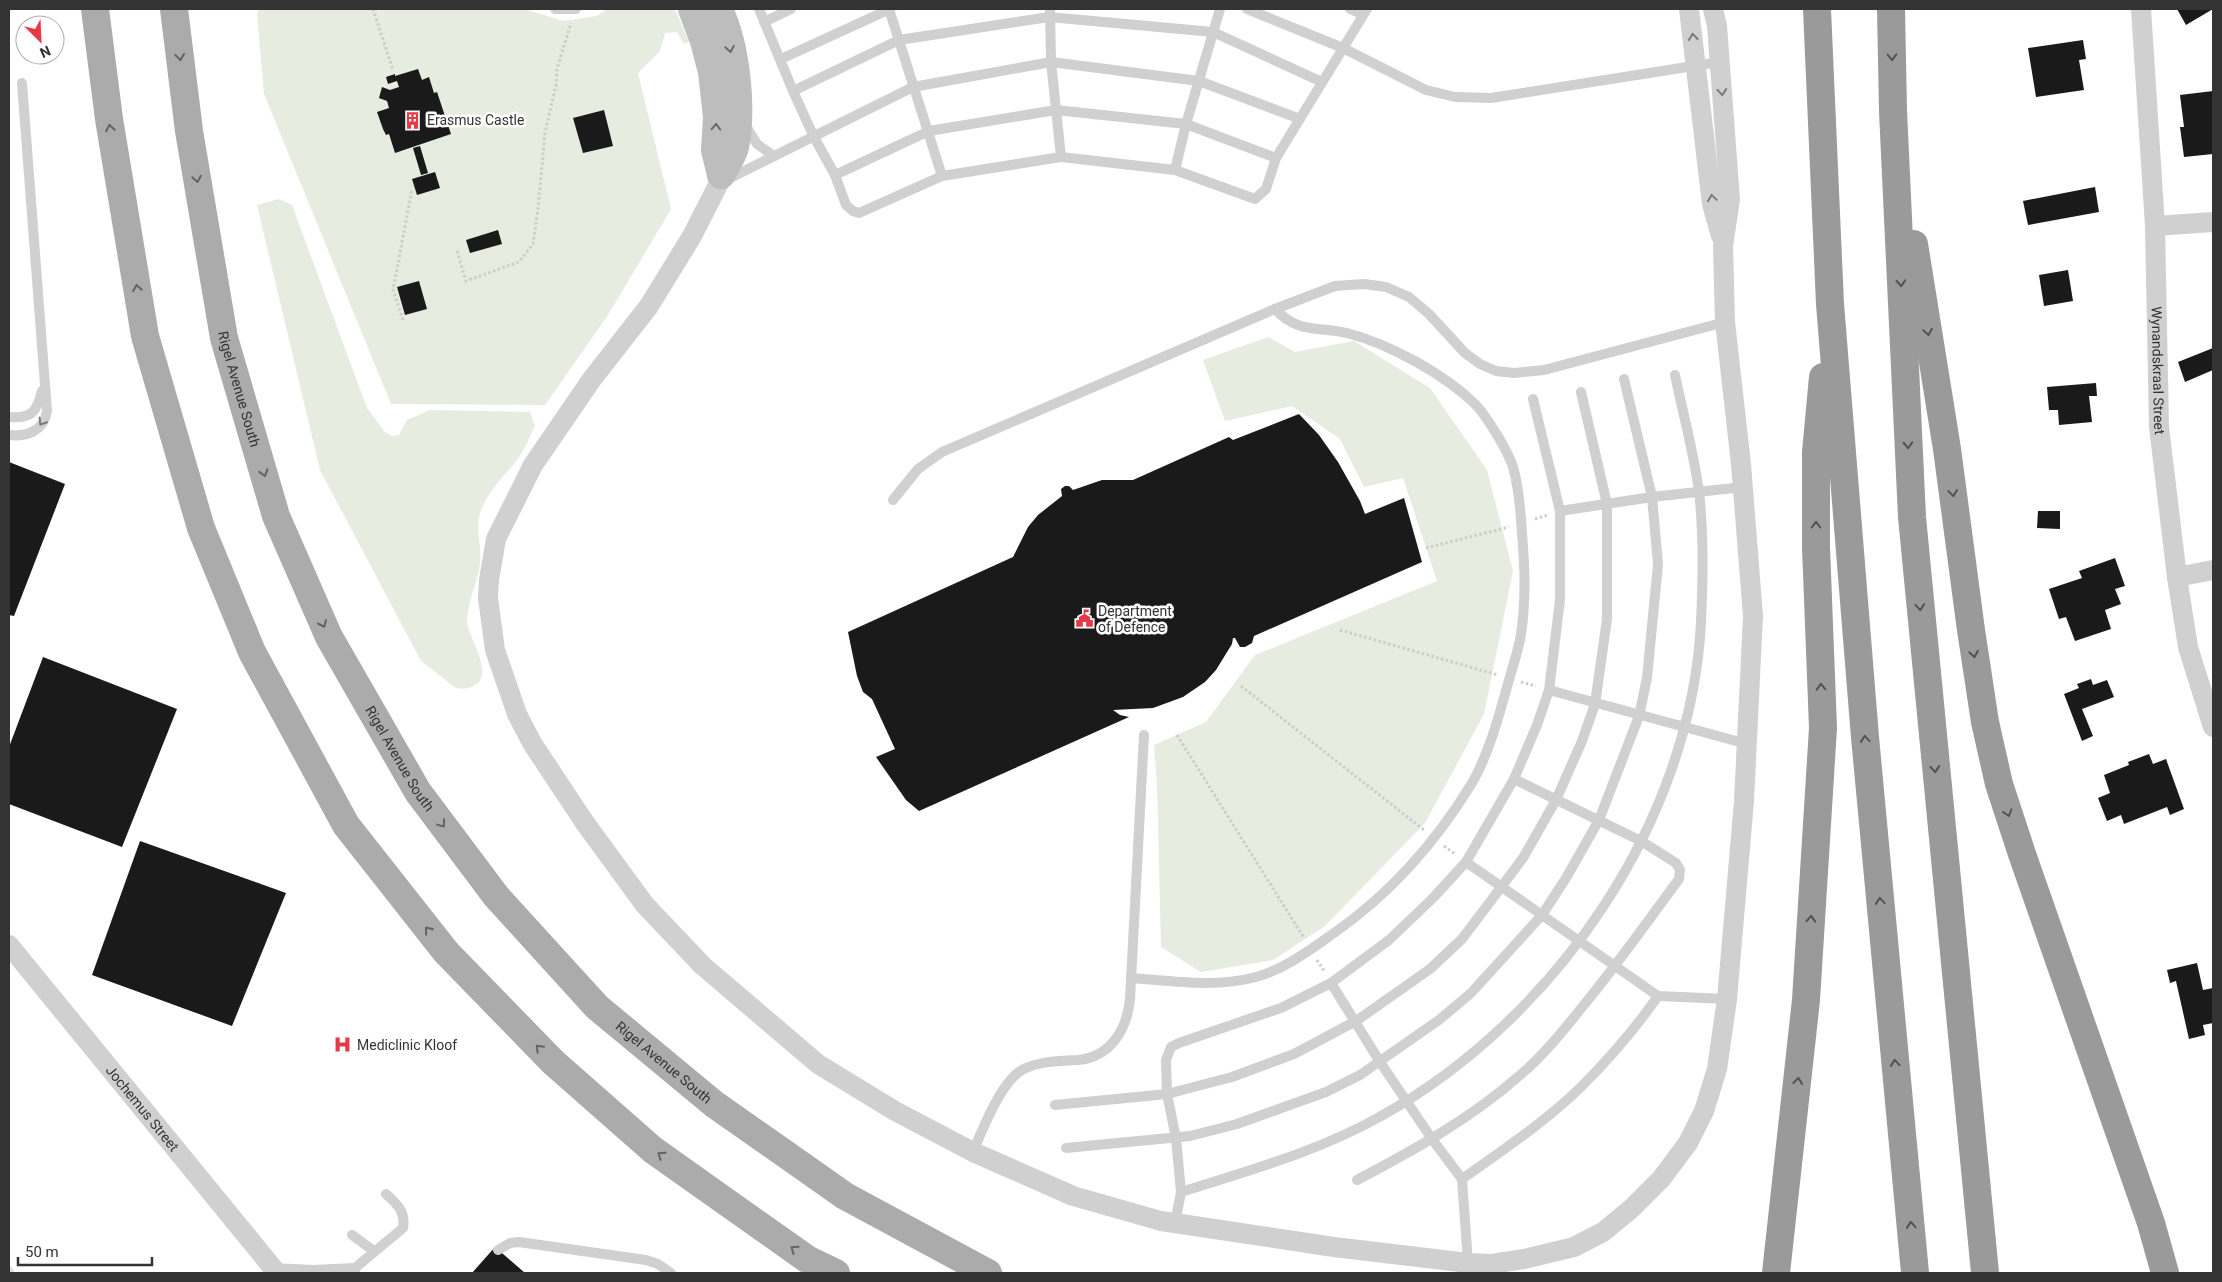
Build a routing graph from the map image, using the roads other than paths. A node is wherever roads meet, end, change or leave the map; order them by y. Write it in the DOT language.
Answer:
graph roads {
  1 [pos="174,9"];
  2 [pos="555,9"];
  3 [pos="575,9"];
  4 [pos="692,9"];
  5 [pos="719,9"];
  6 [pos="760,9"];
  7 [pos="791,9"];
  8 [pos="889,9"];
  9 [pos="1220,9"];
  10 [pos="1247,9"];
  11 [pos="1350,9"];
  12 [pos="1689,9"];
  13 [pos="1713,9"];
  14 [pos="1817,9"];
  15 [pos="1891,9"];
  16 [pos="2141,9"];
  17 [pos="94,12"];
  18 [pos="1365,12"];
  19 [pos="1049,13"];
  20 [pos="764,22"];
  21 [pos="1213,32"];
  22 [pos="899,40"];
  23 [pos="1343,48"];
  24 [pos="780,58"];
  25 [pos="1051,62"];
  26 [pos="1719,62"];
  27 [pos="1696,64"];
  28 [pos="1199,81"];
  29 [pos="1322,82"];
  30 [pos="22,84"];
  31 [pos="913,87"];
  32 [pos="793,91"];
  33 [pos="738,100"];
  34 [pos="1056,110"];
  35 [pos="1893,112"];
  36 [pos="1300,119"];
  37 [pos="1186,124"];
  38 [pos="929,131"];
  39 [pos="814,137"];
  40 [pos="774,156"];
  41 [pos="1061,157"];
  42 [pos="1276,158"];
  43 [pos="1175,170"];
  44 [pos="835,175"];
  45 [pos="942,176"];
  46 [pos="720,179"];
  47 [pos="2213,222"];
  48 [pos="2155,226"];
  49 [pos="1723,246"];
  50 [pos="1830,304"];
  51 [pos="1275,309"];
  52 [pos="1725,322"];
  53 [pos="1675,375"];
  54 [pos="1624,379"];
  55 [pos="44,385"];
  56 [pos="1581,392"];
  57 [pos="1533,399"];
  58 [pos="9,417"];
  59 [pos="9,435"];
  60 [pos="1743,487"];
  61 [pos="1699,493"];
  62 [pos="1652,497"];
  63 [pos="893,500"];
  64 [pos="1607,504"];
  65 [pos="1560,511"];
  66 [pos="2213,570"];
  67 [pos="2177,577"];
  68 [pos="1549,690"];
  69 [pos="1595,704"];
  70 [pos="1639,716"];
  71 [pos="1684,727"];
  72 [pos="2213,727"];
  73 [pos="1144,735"];
  74 [pos="1747,744"];
  75 [pos="1514,779"];
  76 [pos="1556,800"];
  77 [pos="1599,820"];
  78 [pos="1641,840"];
  79 [pos="1466,862"];
  80 [pos="1502,886"];
  81 [pos="1542,914"];
  82 [pos="1579,942"];
  83 [pos="9,945"];
  84 [pos="1615,966"];
  85 [pos="1131,978"];
  86 [pos="1331,983"];
  87 [pos="1658,996"];
  88 [pos="1727,999"];
  89 [pos="1356,1021"];
  90 [pos="2084,1033"];
  91 [pos="1380,1062"];
  92 [pos="1167,1094"];
  93 [pos="1407,1101"];
  94 [pos="1056,1105"];
  95 [pos="1176,1138"];
  96 [pos="1432,1139"];
  97 [pos="1066,1148"];
  98 [pos="973,1152"];
  99 [pos="1462,1179"];
  100 [pos="1357,1180"];
  101 [pos="1181,1192"];
  102 [pos="386,1194"];
  103 [pos="1175,1223"];
  104 [pos="352,1235"];
  105 [pos="498,1250"];
  106 [pos="374,1251"];
  107 [pos="1468,1263"];
  108 [pos="1772,1266"];
  109 [pos="274,1270"];
  110 [pos="355,1271"];
  111 [pos="671,1273"];
  112 [pos="836,1273"];
  113 [pos="988,1273"];
  114 [pos="1915,1273"];
  115 [pos="1985,1273"];
  116 [pos="2165,1273"];
  117 [pos="2184,1273"];
  1 -- 113 [label="main road, Rigel Avenue South, one-way"];
  2 -- 3 [label="lane"];
  46 -- 4 [label="street, one-way"];
  5 -- 33 [label="street, one-way"];
  6 -- 20 [label="lane"];
  7 -- 20 [label="lane"];
  8 -- 22 [label="lane"];
  8 -- 24 [label="lane"];
  9 -- 21 [label="lane"];
  10 -- 23 [label="lane"];
  11 -- 18 [label="lane"];
  27 -- 12 [label="street, one-way"];
  13 -- 26 [label="street"];
  14 -- 50 [label="highway"];
  15 -- 35 [label="highway, one-way"];
  16 -- 48 [label="street, Wynandskraal Street"];
  112 -- 17 [label="main road, one-way"];
  18 -- 23 [label="lane"];
  19 -- 21 [label="lane"];
  19 -- 22 [label="lane"];
  19 -- 25 [label="lane"];
  20 -- 24 [label="lane"];
  21 -- 28 [label="lane"];
  21 -- 29 [label="lane"];
  22 -- 31 [label="lane"];
  22 -- 32 [label="lane"];
  23 -- 27 [label="lane"];
  23 -- 29 [label="lane"];
  24 -- 32 [label="lane"];
  25 -- 28 [label="lane"];
  25 -- 31 [label="lane"];
  25 -- 34 [label="lane"];
  26 -- 27 [label="lane"];
  26 -- 49 [label="street, one-way"];
  49 -- 27 [label="street, one-way"];
  28 -- 36 [label="lane"];
  28 -- 37 [label="lane"];
  29 -- 36 [label="lane"];
  30 -- 55 [label="lane"];
  31 -- 38 [label="lane"];
  31 -- 39 [label="lane"];
  32 -- 39 [label="lane"];
  33 -- 40 [label="lane"];
  33 -- 46 [label="street"];
  34 -- 37 [label="lane"];
  34 -- 38 [label="lane"];
  34 -- 41 [label="lane"];
  35 -- 90 [label="highway, one-way"];
  35 -- 115 [label="highway, one-way"];
  36 -- 42 [label="lane"];
  37 -- 42 [label="lane"];
  37 -- 43 [label="lane"];
  38 -- 44 [label="lane"];
  38 -- 45 [label="lane"];
  39 -- 40 [label="lane"];
  39 -- 44 [label="lane"];
  40 -- 46 [label="lane"];
  41 -- 43 [label="lane"];
  41 -- 45 [label="lane"];
  42 -- 43 [label="lane"];
  44 -- 45 [label="lane"];
  46 -- 98 [label="street"];
  47 -- 48 [label="street"];
  48 -- 67 [label="street, Wynandskraal Street"];
  49 -- 52 [label="street"];
  108 -- 50 [label="highway, one-way"];
  114 -- 50 [label="highway, one-way"];
  51 -- 52 [label="lane"];
  51 -- 63 [label="lane"];
  51 -- 85 [label="lane"];
  52 -- 60 [label="street"];
  53 -- 61 [label="lane"];
  54 -- 62 [label="lane"];
  55 -- 58 [label="lane"];
  55 -- 59 [label="lane, one-way"];
  56 -- 64 [label="lane"];
  57 -- 65 [label="lane"];
  60 -- 61 [label="lane"];
  60 -- 74 [label="street"];
  61 -- 62 [label="lane"];
  61 -- 71 [label="lane"];
  62 -- 64 [label="lane"];
  62 -- 70 [label="lane"];
  64 -- 65 [label="lane"];
  64 -- 69 [label="lane"];
  65 -- 68 [label="lane"];
  66 -- 67 [label="street"];
  67 -- 72 [label="street, Wynandskraal Street"];
  68 -- 69 [label="lane"];
  68 -- 75 [label="lane"];
  69 -- 70 [label="lane"];
  69 -- 76 [label="lane"];
  70 -- 71 [label="lane"];
  70 -- 77 [label="lane"];
  71 -- 74 [label="lane"];
  71 -- 78 [label="lane"];
  73 -- 85 [label="lane"];
  74 -- 88 [label="street"];
  75 -- 76 [label="lane"];
  75 -- 79 [label="lane"];
  76 -- 77 [label="lane"];
  76 -- 80 [label="lane"];
  77 -- 78 [label="lane"];
  77 -- 81 [label="lane"];
  78 -- 82 [label="lane"];
  78 -- 84 [label="lane"];
  79 -- 80 [label="lane"];
  79 -- 86 [label="lane"];
  80 -- 81 [label="lane"];
  80 -- 89 [label="lane"];
  81 -- 82 [label="lane"];
  81 -- 91 [label="lane"];
  82 -- 84 [label="lane"];
  82 -- 93 [label="lane"];
  83 -- 109 [label="street, Jochemus Street"];
  84 -- 87 [label="lane"];
  84 -- 96 [label="lane"];
  85 -- 98 [label="lane"];
  86 -- 89 [label="lane"];
  86 -- 92 [label="lane"];
  87 -- 88 [label="lane"];
  87 -- 99 [label="lane"];
  88 -- 107 [label="street"];
  89 -- 91 [label="lane"];
  89 -- 92 [label="lane"];
  90 -- 116 [label="highway"];
  90 -- 117 [label="highway"];
  91 -- 93 [label="lane"];
  91 -- 95 [label="lane"];
  92 -- 94 [label="lane"];
  92 -- 95 [label="lane"];
  93 -- 96 [label="lane"];
  93 -- 101 [label="lane"];
  95 -- 97 [label="lane"];
  95 -- 101 [label="lane"];
  96 -- 99 [label="lane"];
  96 -- 100 [label="lane"];
  98 -- 103 [label="street"];
  99 -- 107 [label="lane"];
  101 -- 103 [label="lane"];
  102 -- 106 [label="lane"];
  103 -- 107 [label="street"];
  104 -- 106 [label="lane"];
  105 -- 111 [label="lane"];
  106 -- 110 [label="lane"];
  109 -- 110 [label="lane"];
}
